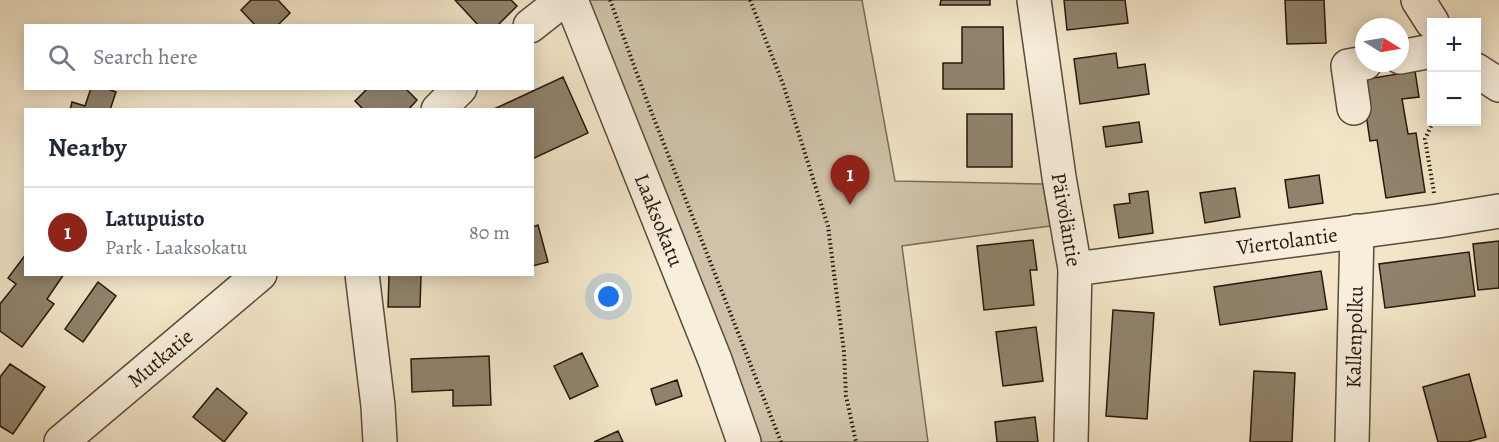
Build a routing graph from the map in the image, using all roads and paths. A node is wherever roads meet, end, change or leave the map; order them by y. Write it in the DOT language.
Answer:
graph roads {
  1 [pos="563,0"];
  2 [pos="571,0"];
  3 [pos="610,0"];
  4 [pos="750,0"];
  5 [pos="1034,0"];
  6 [pos="1418,0"];
  7 [pos="1429,18"];
  8 [pos="533,24"];
  9 [pos="1427,52"];
  10 [pos="1409,55"];
  11 [pos="1355,65"];
  12 [pos="1479,72"];
  13 [pos="1499,85"];
  14 [pos="458,90"];
  15 [pos="440,108"];
  16 [pos="1354,108"];
  17 [pos="1431,126"];
  18 [pos="1499,211"];
  19 [pos="1438,221"];
  20 [pos="1356,231"];
  21 [pos="1075,269"];
  22 [pos="258,276"];
  23 [pos="362,276"];
  24 [pos="61,442"];
  25 [pos="380,442"];
  26 [pos="744,442"];
  27 [pos="781,442"];
  28 [pos="856,442"];
  29 [pos="1071,442"];
  30 [pos="1352,442"];
  1 -- 8 [label="street"];
  2 -- 26 [label="street, Laaksokatu"];
  3 -- 27 [label="path"];
  4 -- 28 [label="path"];
  5 -- 21 [label="street, Päivöläntie"];
  6 -- 7 [label="street"];
  9 -- 10 [label="street"];
  11 -- 16 [label="street"];
  12 -- 13 [label="street"];
  14 -- 15 [label="street"];
  17 -- 19 [label="path"];
  18 -- 19 [label="street, Viertolantie"];
  19 -- 20 [label="street, Viertolantie"];
  20 -- 21 [label="street, Viertolantie"];
  20 -- 30 [label="street, Kallenpolku"];
  21 -- 29 [label="street, Päivöläntie"];
  22 -- 24 [label="street, Mutkatie"];
  23 -- 25 [label="street"];
}
